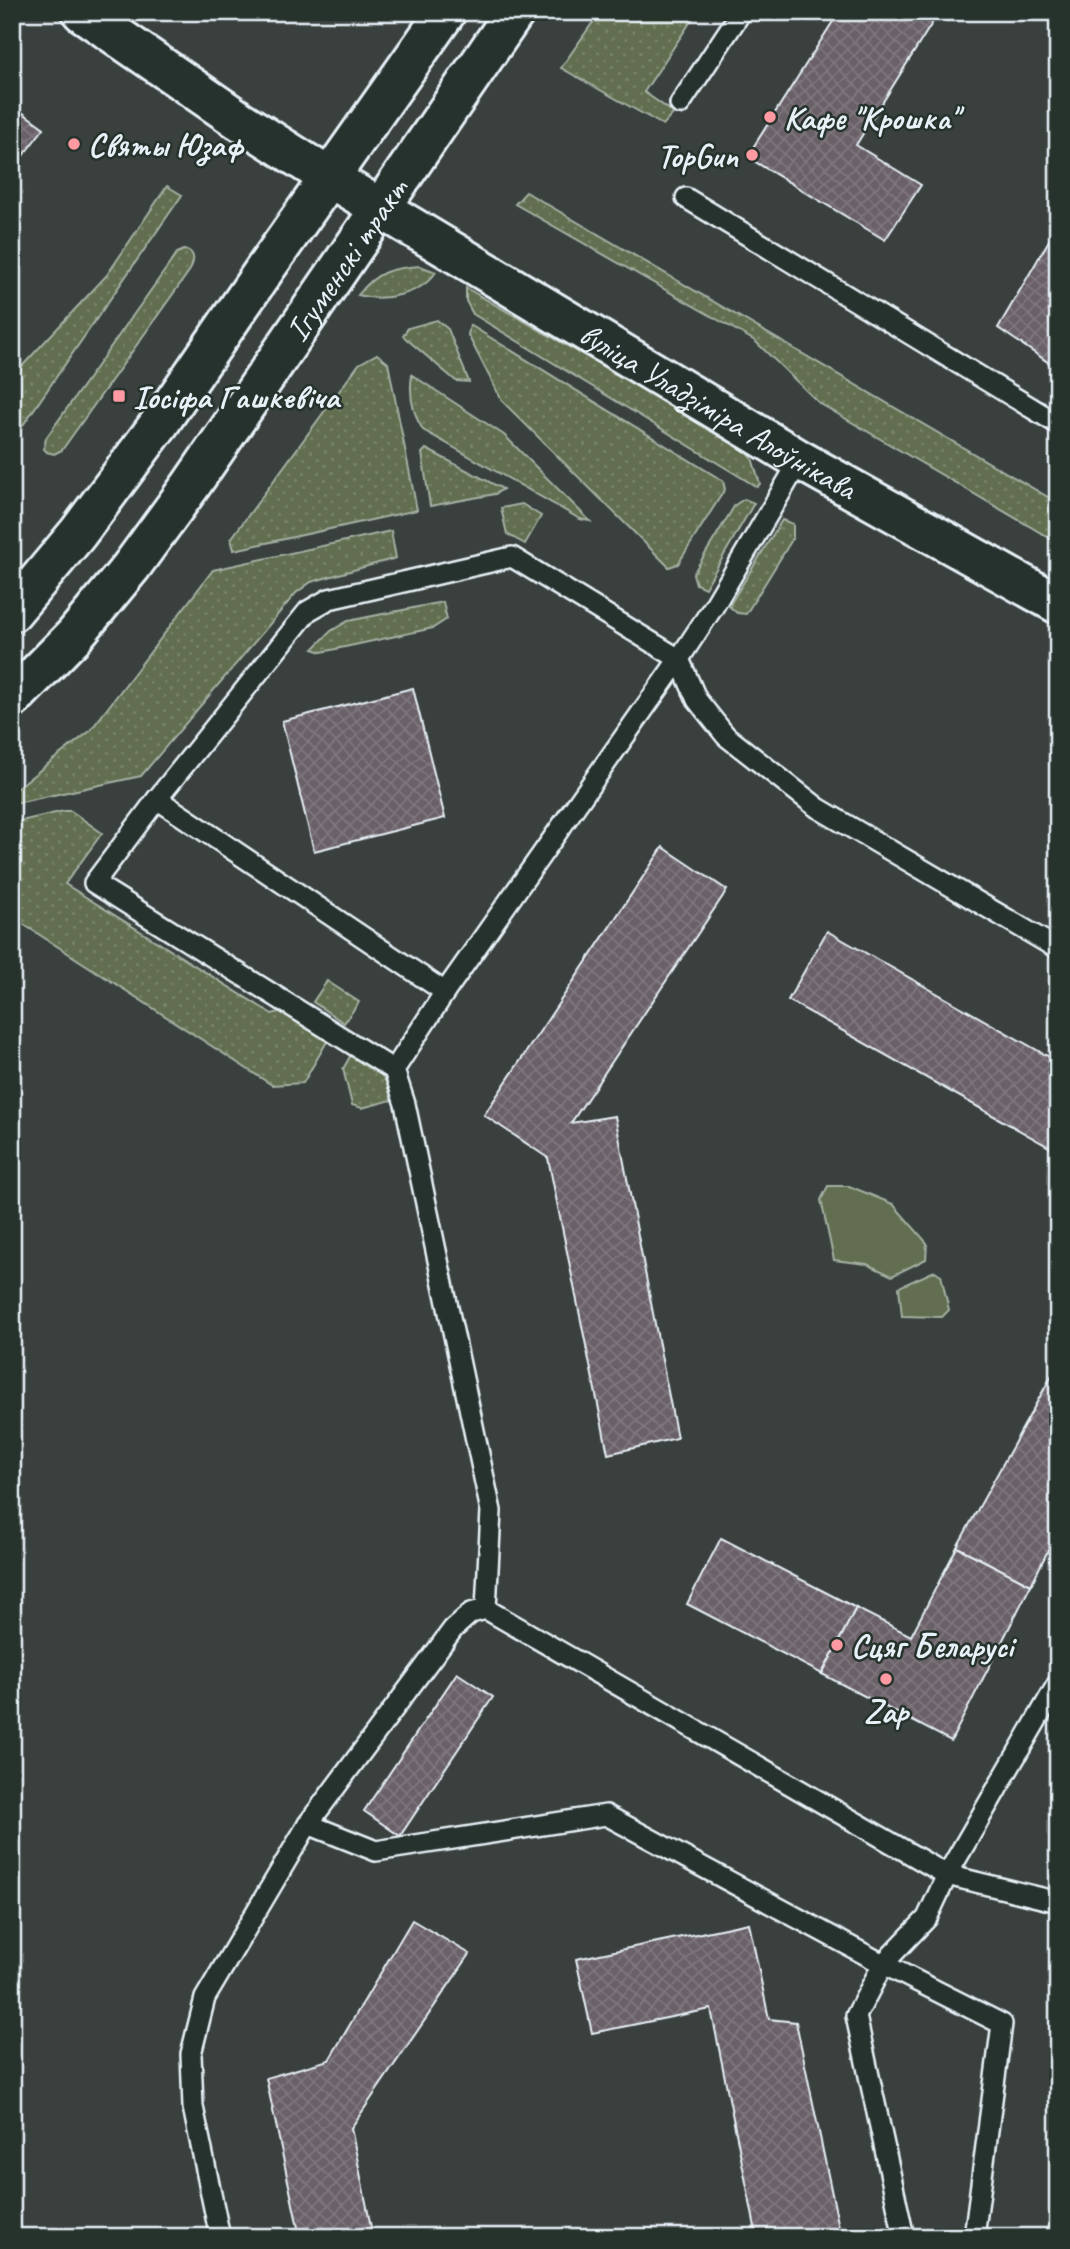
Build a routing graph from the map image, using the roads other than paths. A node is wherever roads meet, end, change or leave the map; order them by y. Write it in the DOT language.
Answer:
graph roads {
  1 [pos="82,12"];
  2 [pos="446,12"];
  3 [pos="515,12"];
  4 [pos="741,12"];
  5 [pos="680,104"];
  6 [pos="330,178"];
  7 [pos="686,198"];
  8 [pos="381,209"];
  9 [pos="1058,424"];
  10 [pos="800,460"];
  11 [pos="1058,604"];
  12 [pos="12,612"];
  13 [pos="679,659"];
  14 [pos="12,699"];
  15 [pos="157,799"];
  16 [pos="1058,948"];
  17 [pos="445,992"];
  18 [pos="394,1070"];
  19 [pos="486,1609"];
  20 [pos="1058,1683"];
  21 [pos="308,1824"];
  22 [pos="947,1875"];
  23 [pos="1058,1902"];
  24 [pos="883,1964"];
  25 [pos="220,2237"];
  26 [pos="904,2237"];
  27 [pos="974,2237"];
  1 -- 6 [label="main road, вуліца Уладзіміра Алоўнікава"];
  2 -- 6 [label="main road, Ігуменскі тракт"];
  3 -- 8 [label="main road, Ігуменскі тракт"];
  4 -- 5 [label="lane"];
  6 -- 8 [label="main road, вуліца Уладзіміра Алоўнікава"];
  6 -- 12 [label="main road, Ігуменскі тракт"];
  7 -- 9 [label="lane"];
  8 -- 10 [label="main road, вуліца Уладзіміра Алоўнікава"];
  8 -- 14 [label="main road, Ігуменскі тракт"];
  10 -- 11 [label="main road, вуліца Уладзіміра Алоўнікава"];
  10 -- 13 [label="lane"];
  13 -- 15 [label="lane"];
  13 -- 16 [label="lane"];
  13 -- 17 [label="lane"];
  15 -- 17 [label="lane"];
  15 -- 18 [label="lane"];
  17 -- 18 [label="lane"];
  18 -- 19 [label="lane"];
  19 -- 21 [label="lane"];
  19 -- 22 [label="lane"];
  20 -- 22 [label="lane"];
  21 -- 24 [label="lane"];
  21 -- 25 [label="lane"];
  22 -- 23 [label="lane"];
  22 -- 24 [label="lane"];
  24 -- 26 [label="lane"];
  24 -- 27 [label="lane"];
}
